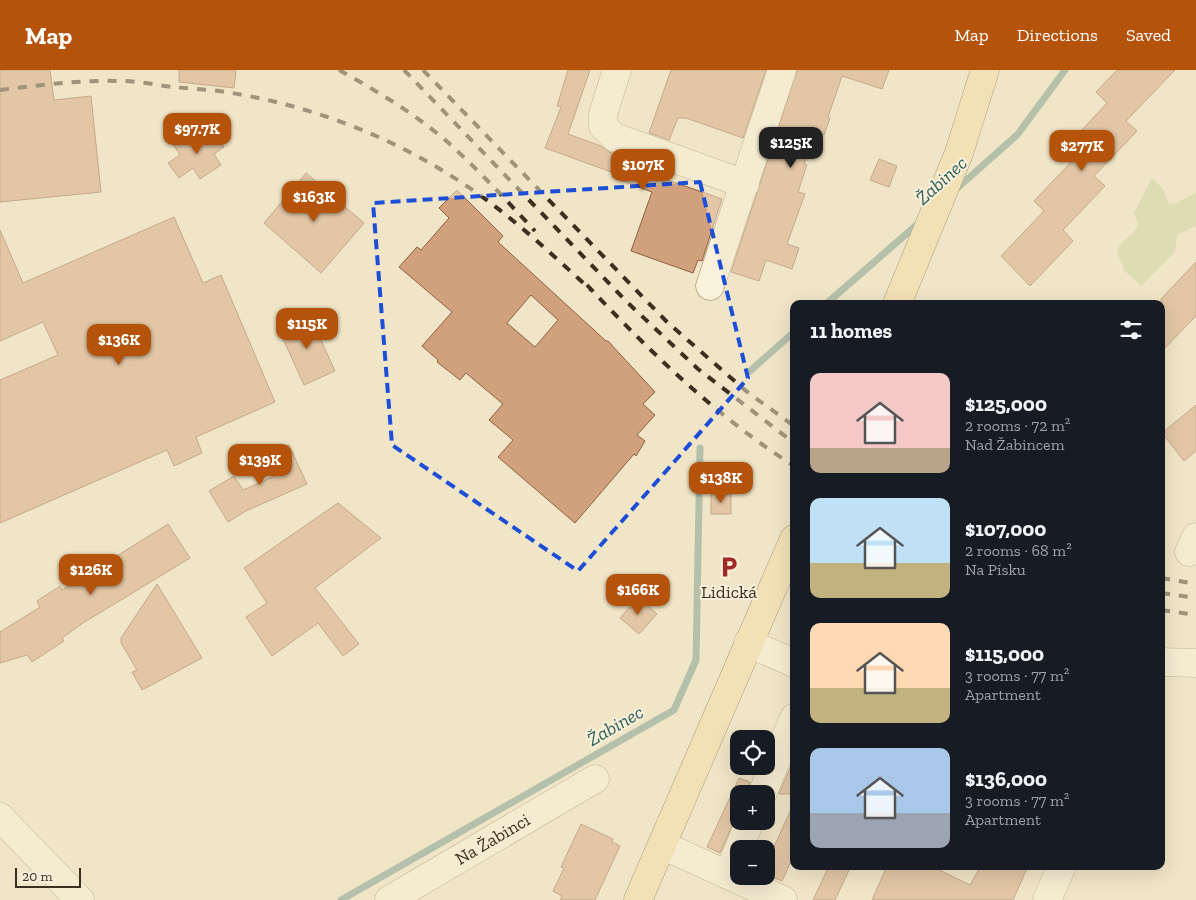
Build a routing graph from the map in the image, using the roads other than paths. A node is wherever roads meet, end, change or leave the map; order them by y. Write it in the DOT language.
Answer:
graph roads {
  1 [pos="617,70"];
  2 [pos="782,70"];
  3 [pos="985,70"];
  4 [pos="745,184"];
  5 [pos="710,286"];
  6 [pos="899,300"];
  7 [pos="790,548"];
  8 [pos="748,643"];
  9 [pos="790,660"];
  10 [pos="1165,662"];
  11 [pos="1196,663"];
  12 [pos="790,728"];
  13 [pos="595,779"];
  14 [pos="766,785"];
  15 [pos="0,817"];
  16 [pos="746,830"];
  17 [pos="662,845"];
  18 [pos="1060,870"];
  19 [pos="728,875"];
  20 [pos="80,900"];
  21 [pos="389,900"];
  22 [pos="638,900"];
  23 [pos="783,900"];
  24 [pos="1047,900"];
  1 -- 4 [label="street"];
  2 -- 4 [label="street"];
  3 -- 6 [label="main road"];
  4 -- 5 [label="street"];
  7 -- 8 [label="main road"];
  8 -- 9 [label="street"];
  8 -- 17 [label="main road"];
  10 -- 11 [label="street"];
  12 -- 14 [label="street"];
  13 -- 21 [label="street, Na Žabinci"];
  15 -- 20 [label="street"];
  16 -- 19 [label="street"];
  17 -- 19 [label="street"];
  17 -- 22 [label="main road"];
  18 -- 24 [label="street"];
  19 -- 23 [label="street"];
}
